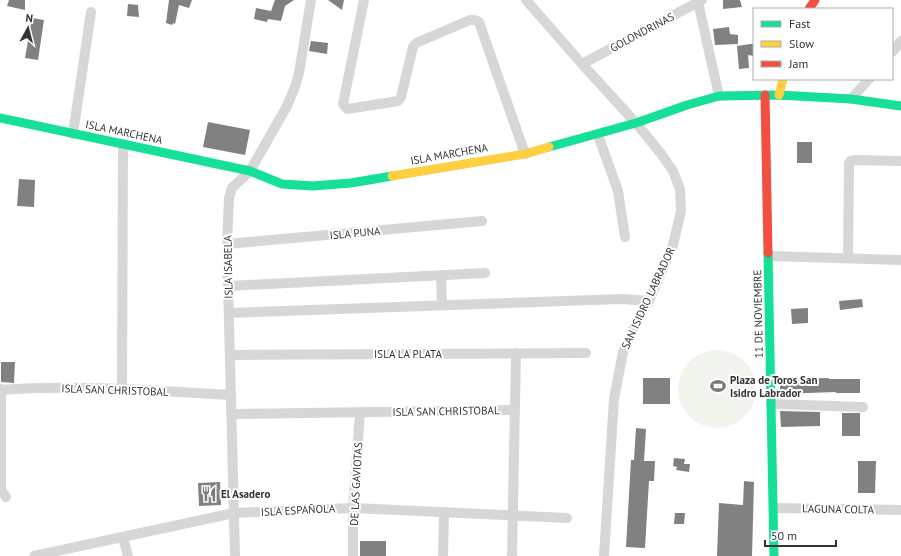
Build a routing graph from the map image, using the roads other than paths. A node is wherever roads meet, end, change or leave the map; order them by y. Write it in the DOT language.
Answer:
graph roads {
  1 [pos="311,0"];
  2 [pos="364,0"];
  3 [pos="526,0"];
  4 [pos="700,1"];
  5 [pos="91,12"];
  6 [pos="901,42"];
  7 [pos="893,51"];
  8 [pos="582,64"];
  9 [pos="783,80"];
  10 [pos="868,80"];
  11 [pos="765,95"];
  12 [pos="779,95"];
  13 [pos="718,96"];
  14 [pos="852,99"];
  15 [pos="901,106"];
  16 [pos="0,118"];
  17 [pos="636,123"];
  18 [pos="74,134"];
  19 [pos="598,135"];
  20 [pos="123,144"];
  21 [pos="525,154"];
  22 [pos="901,161"];
  23 [pos="250,172"];
  24 [pos="482,222"];
  25 [pos="625,237"];
  26 [pos="227,244"];
  27 [pos="770,256"];
  28 [pos="848,258"];
  29 [pos="901,260"];
  30 [pos="485,273"];
  31 [pos="441,275"];
  32 [pos="228,286"];
  33 [pos="649,301"];
  34 [pos="442,305"];
  35 [pos="229,313"];
  36 [pos="516,353"];
  37 [pos="586,353"];
  38 [pos="230,355"];
  39 [pos="1,390"];
  40 [pos="122,390"];
  41 [pos="231,395"];
  42 [pos="772,404"];
  43 [pos="863,407"];
  44 [pos="515,410"];
  45 [pos="360,412"];
  46 [pos="231,414"];
  47 [pos="6,497"];
  48 [pos="353,508"];
  49 [pos="774,508"];
  50 [pos="901,510"];
  51 [pos="444,512"];
  52 [pos="234,513"];
  53 [pos="514,516"];
  54 [pos="566,518"];
  55 [pos="124,538"];
  56 [pos="34,556"];
  57 [pos="128,556"];
  58 [pos="235,556"];
  59 [pos="353,556"];
  60 [pos="443,556"];
  61 [pos="512,556"];
  62 [pos="604,556"];
  63 [pos="774,556"];
  1 -- 23 [label="street, ISLA ISABELA"];
  2 -- 21 [label="street"];
  3 -- 8 [label="street, SAN ISIDRO LABRADOR"];
  4 -- 8 [label="street, GOLONDRINAS"];
  4 -- 13 [label="street"];
  5 -- 18 [label="street"];
  6 -- 7 [label="street"];
  8 -- 17 [label="street, SAN ISIDRO LABRADOR"];
  9 -- 12 [label="street"];
  10 -- 14 [label="street"];
  11 -- 12 [label="street, ISLA MARCHENA"];
  11 -- 13 [label="street, ISLA MARCHENA"];
  11 -- 27 [label="street, 11 DE NOVIEMBRE"];
  12 -- 14 [label="street, ISLA MARCHENA"];
  13 -- 17 [label="street, ISLA MARCHENA"];
  14 -- 15 [label="street, ISLA MARCHENA"];
  16 -- 18 [label="street, ISLA MARCHENA"];
  17 -- 19 [label="street, ISLA MARCHENA"];
  17 -- 33 [label="street, SAN ISIDRO LABRADOR"];
  18 -- 20 [label="street, ISLA MARCHENA"];
  19 -- 21 [label="street, ISLA MARCHENA"];
  19 -- 25 [label="street"];
  20 -- 23 [label="street, ISLA MARCHENA"];
  20 -- 40 [label="street"];
  21 -- 23 [label="street, ISLA MARCHENA"];
  22 -- 28 [label="street"];
  23 -- 26 [label="street, ISLA ISABELA"];
  24 -- 26 [label="street, ISLA PUNA"];
  26 -- 32 [label="street, ISLA ISABELA"];
  27 -- 28 [label="street"];
  27 -- 42 [label="street, 11 DE NOVIEMBRE"];
  28 -- 29 [label="street"];
  30 -- 31 [label="street"];
  31 -- 32 [label="street"];
  31 -- 34 [label="street"];
  32 -- 35 [label="street, ISLA ISABELA"];
  33 -- 34 [label="street"];
  33 -- 62 [label="street, SAN ISIDRO LABRADOR"];
  34 -- 35 [label="street"];
  35 -- 38 [label="street, ISLA ISABELA"];
  36 -- 37 [label="street, ISLA LA PLATA"];
  36 -- 38 [label="street, ISLA LA PLATA"];
  36 -- 44 [label="street"];
  38 -- 41 [label="street, ISLA ISABELA"];
  39 -- 40 [label="street, ISLA SAN CHRISTOBAL"];
  39 -- 47 [label="street"];
  40 -- 41 [label="street, ISLA SAN CHRISTOBAL"];
  41 -- 46 [label="street, ISLA ISABELA"];
  42 -- 43 [label="street"];
  42 -- 49 [label="street, 11 DE NOVIEMBRE"];
  44 -- 45 [label="street, ISLA SAN CHRISTOBAL"];
  44 -- 53 [label="street, ISLA SAN CHRISTOBAL"];
  45 -- 46 [label="street, ISLA SAN CHRISTOBAL"];
  45 -- 48 [label="street, DE LAS GAVIOTAS"];
  46 -- 52 [label="street, ISLA ISABELA"];
  48 -- 51 [label="street, ISLA ESPAÑOLA"];
  48 -- 52 [label="street, ISLA ESPAÑOLA"];
  48 -- 59 [label="street, DE LAS GAVIOTAS"];
  49 -- 50 [label="street, LAGUNA COLTA"];
  49 -- 63 [label="street, 11 DE NOVIEMBRE"];
  51 -- 53 [label="street, ISLA ESPAÑOLA"];
  51 -- 60 [label="street"];
  52 -- 55 [label="street, ISLA ESPAÑOLA"];
  52 -- 58 [label="street, ISLA ISABELA"];
  53 -- 54 [label="street, ISLA ESPAÑOLA"];
  53 -- 61 [label="street, ISLA SAN CHRISTOBAL"];
  55 -- 56 [label="street, ISLA ESPAÑOLA"];
  55 -- 57 [label="street"];
}
